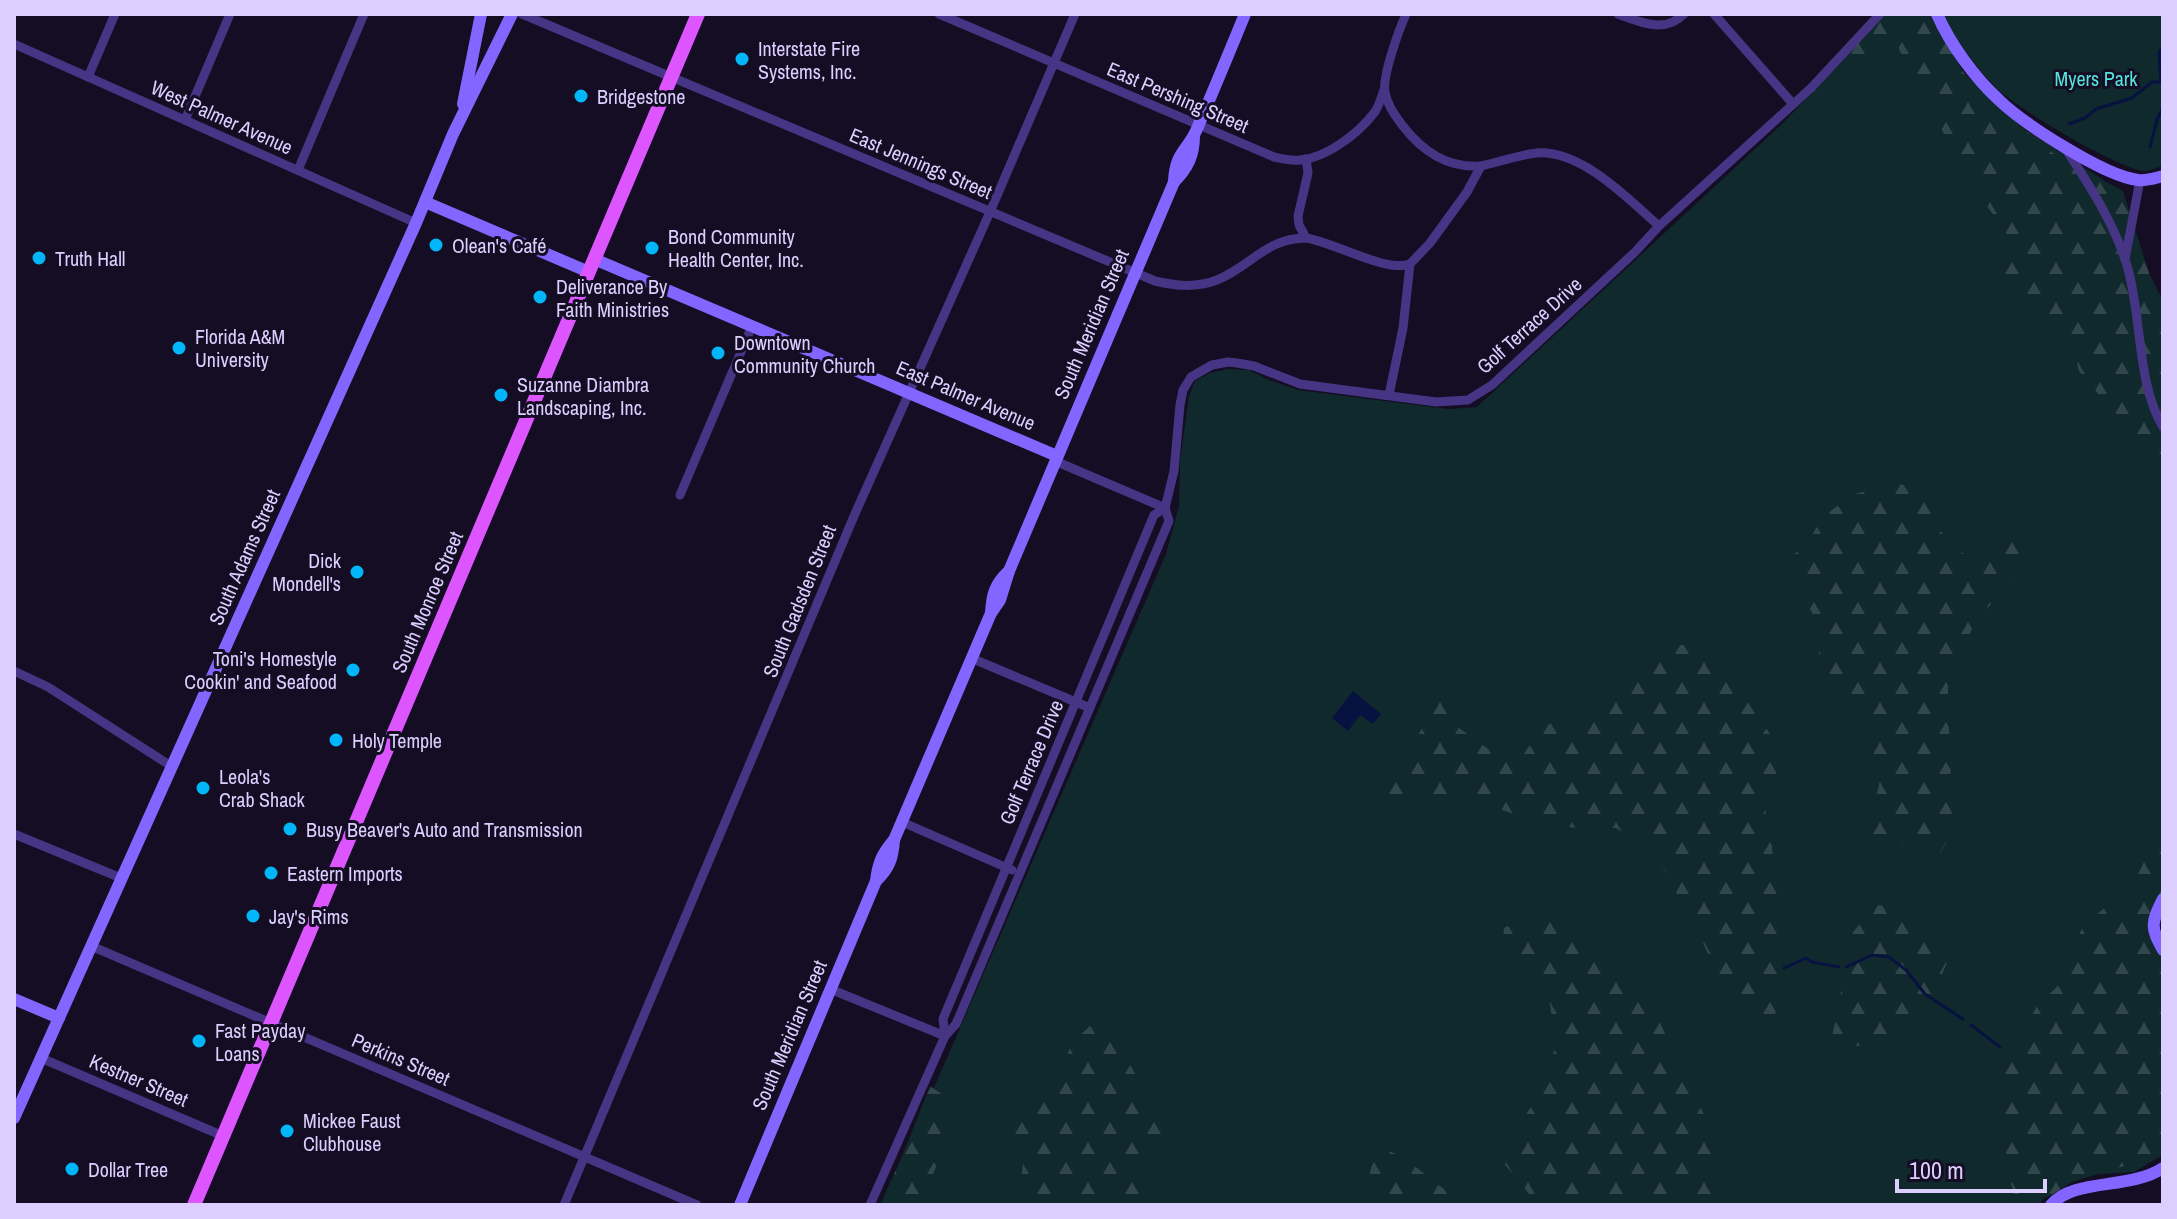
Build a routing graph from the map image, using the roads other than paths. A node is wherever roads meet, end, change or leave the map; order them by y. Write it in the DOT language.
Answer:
graph roads {
  1 [pos="115,14"];
  2 [pos="230,14"];
  3 [pos="364,14"];
  4 [pos="481,14"];
  5 [pos="512,14"];
  6 [pos="522,14"];
  7 [pos="698,14"];
  8 [pos="939,14"];
  9 [pos="1075,14"];
  10 [pos="1245,14"];
  11 [pos="1406,14"];
  12 [pos="1618,14"];
  13 [pos="1684,14"];
  14 [pos="1714,14"];
  15 [pos="1880,14"];
  16 [pos="1937,14"];
  17 [pos="14,44"];
  18 [pos="1054,63"];
  19 [pos="88,77"];
  20 [pos="672,77"];
  21 [pos="1384,90"];
  22 [pos="1793,104"];
  23 [pos="185,120"];
  24 [pos="1196,130"];
  25 [pos="453,134"];
  26 [pos="2063,145"];
  27 [pos="1306,159"];
  28 [pos="1481,166"];
  29 [pos="298,170"];
  30 [pos="2163,176"];
  31 [pos="2143,180"];
  32 [pos="2163,189"];
  33 [pos="425,202"];
  34 [pos="990,212"];
  35 [pos="416,223"];
  36 [pos="1659,226"];
  37 [pos="1306,238"];
  38 [pos="2125,260"];
  39 [pos="1410,264"];
  40 [pos="591,266"];
  41 [pos="1134,273"];
  42 [pos="752,326"];
  43 [pos="910,392"];
  44 [pos="1389,395"];
  45 [pos="2163,427"];
  46 [pos="1056,459"];
  47 [pos="680,495"];
  48 [pos="1165,508"];
  49 [pos="971,658"];
  50 [pos="14,671"];
  51 [pos="1076,702"];
  52 [pos="1090,708"];
  53 [pos="171,766"];
  54 [pos="902,822"];
  55 [pos="14,834"];
  56 [pos="1007,867"];
  57 [pos="1020,873"];
  58 [pos="121,878"];
  59 [pos="2163,899"];
  60 [pos="91,946"];
  61 [pos="2163,950"];
  62 [pos="830,989"];
  63 [pos="14,999"];
  64 [pos="59,1018"];
  65 [pos="271,1024"];
  66 [pos="945,1036"];
  67 [pos="41,1058"];
  68 [pos="14,1118"];
  69 [pos="223,1136"];
  70 [pos="585,1157"];
  71 [pos="2163,1168"];
  72 [pos="194,1205"];
  73 [pos="564,1205"];
  74 [pos="697,1205"];
  75 [pos="740,1205"];
  76 [pos="870,1205"];
  77 [pos="2051,1205"];
  1 -- 19 [label="street"];
  2 -- 23 [label="street"];
  3 -- 29 [label="street"];
  4 -- 25 [label="street"];
  5 -- 25 [label="street, South Adams Street"];
  6 -- 20 [label="street, East Jennings Street"];
  7 -- 20 [label="main road, South Monroe Street"];
  8 -- 18 [label="street, East Pershing Street"];
  9 -- 18 [label="street, South Gadsden Street"];
  10 -- 24 [label="street, South Meridian Street"];
  11 -- 21 [label="street"];
  12 -- 13 [label="street"];
  14 -- 22 [label="street"];
  15 -- 22 [label="street, Golf Terrace Drive"];
  16 -- 26 [label="street"];
  17 -- 19 [label="street, West Palmer Avenue"];
  18 -- 24 [label="street, East Pershing Street"];
  18 -- 34 [label="street, South Gadsden Street"];
  19 -- 23 [label="street, West Palmer Avenue"];
  20 -- 34 [label="street, East Jennings Street"];
  20 -- 40 [label="main road, South Monroe Street"];
  21 -- 27 [label="street"];
  21 -- 28 [label="street"];
  22 -- 36 [label="street, Golf Terrace Drive"];
  23 -- 29 [label="street, West Palmer Avenue"];
  24 -- 27 [label="street, East Pershing Street"];
  24 -- 41 [label="street, South Meridian Street"];
  25 -- 33 [label="street, South Adams Street"];
  26 -- 31 [label="street"];
  26 -- 38 [label="street"];
  27 -- 37 [label="street"];
  28 -- 36 [label="street"];
  28 -- 39 [label="street"];
  29 -- 35 [label="street, West Palmer Avenue"];
  30 -- 31 [label="street"];
  31 -- 32 [label="street"];
  31 -- 38 [label="street"];
  33 -- 35 [label="street, South Adams Street"];
  33 -- 40 [label="street, East Palmer Avenue"];
  34 -- 41 [label="street, East Jennings Street"];
  34 -- 43 [label="street, South Gadsden Street"];
  35 -- 53 [label="street, South Adams Street"];
  36 -- 44 [label="street, Golf Terrace Drive"];
  37 -- 39 [label="street"];
  37 -- 41 [label="street, East Jennings Street"];
  38 -- 45 [label="street"];
  39 -- 44 [label="street"];
  40 -- 42 [label="street, East Palmer Avenue"];
  40 -- 65 [label="main road, South Monroe Street"];
  41 -- 46 [label="street, South Meridian Street"];
  42 -- 43 [label="street, East Palmer Avenue"];
  42 -- 47 [label="street"];
  43 -- 46 [label="street, East Palmer Avenue"];
  43 -- 70 [label="street, South Gadsden Street"];
  44 -- 48 [label="street, Golf Terrace Drive"];
  46 -- 48 [label="street, East Palmer Avenue"];
  46 -- 49 [label="street, South Meridian Street"];
  48 -- 51 [label="street, Golf Terrace Drive"];
  48 -- 52 [label="street, Golf Terrace Drive"];
  49 -- 51 [label="street"];
  49 -- 54 [label="street, South Meridian Street"];
  50 -- 53 [label="street"];
  51 -- 52 [label="street"];
  51 -- 56 [label="street, Golf Terrace Drive"];
  52 -- 57 [label="street, Golf Terrace Drive"];
  53 -- 58 [label="street, South Adams Street"];
  54 -- 56 [label="street"];
  54 -- 62 [label="street, South Meridian Street"];
  55 -- 58 [label="street"];
  56 -- 57 [label="street"];
  56 -- 66 [label="street, Golf Terrace Drive"];
  57 -- 66 [label="street, Golf Terrace Drive"];
  58 -- 60 [label="street, South Adams Street"];
  59 -- 61 [label="street"];
  60 -- 64 [label="street, South Adams Street"];
  60 -- 65 [label="street, Perkins Street"];
  62 -- 66 [label="street"];
  62 -- 75 [label="street, South Meridian Street"];
  63 -- 64 [label="street"];
  64 -- 67 [label="street, South Adams Street"];
  65 -- 69 [label="main road, South Monroe Street"];
  65 -- 70 [label="street, Perkins Street"];
  66 -- 76 [label="street, Golf Terrace Drive"];
  67 -- 68 [label="street, South Adams Street"];
  67 -- 69 [label="street, Kestner Street"];
  69 -- 72 [label="main road, South Monroe Street"];
  70 -- 73 [label="street, South Gadsden Street"];
  70 -- 74 [label="street, Perkins Street"];
  71 -- 77 [label="street"];
}
